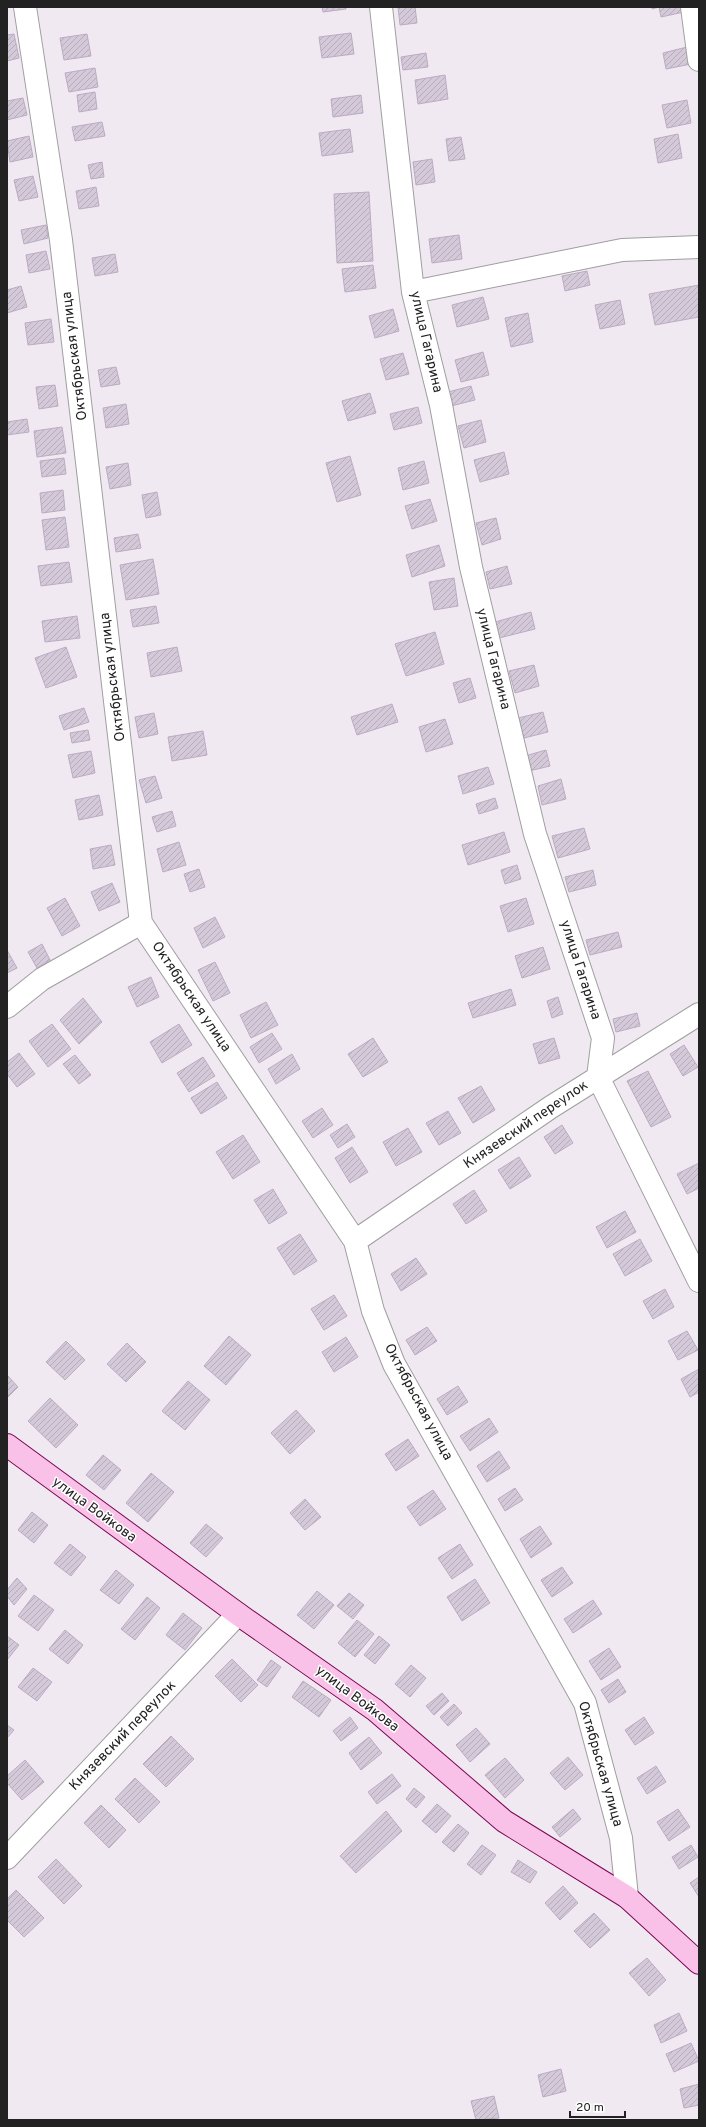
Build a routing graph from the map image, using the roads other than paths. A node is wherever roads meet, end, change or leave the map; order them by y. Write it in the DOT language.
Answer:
graph roads {
  1 [pos="25,7"];
  2 [pos="380,7"];
  3 [pos="692,7"];
  4 [pos="699,60"];
  5 [pos="699,247"];
  6 [pos="413,292"];
  7 [pos="142,923"];
  8 [pos="7,1007"];
  9 [pos="699,1014"];
  10 [pos="598,1077"];
  11 [pos="355,1241"];
  12 [pos="699,1281"];
  13 [pos="7,1445"];
  14 [pos="238,1614"];
  15 [pos="7,1858"];
  16 [pos="627,1897"];
  17 [pos="699,1963"];
  1 -- 7 [label="street, Октябрьская улица"];
  2 -- 6 [label="street, улица Гагарина"];
  3 -- 4 [label="street"];
  5 -- 6 [label="street"];
  6 -- 10 [label="street, улица Гагарина"];
  7 -- 8 [label="street"];
  7 -- 11 [label="street, Октябрьская улица"];
  9 -- 10 [label="street, Князевский переулок"];
  10 -- 11 [label="street, Князевский переулок"];
  10 -- 12 [label="street"];
  11 -- 16 [label="street, Октябрьская улица"];
  13 -- 14 [label="street, улица Войкова"];
  14 -- 15 [label="street, Князевский переулок"];
  14 -- 16 [label="street, улица Войкова"];
  16 -- 17 [label="street, улица Войкова"];
}
